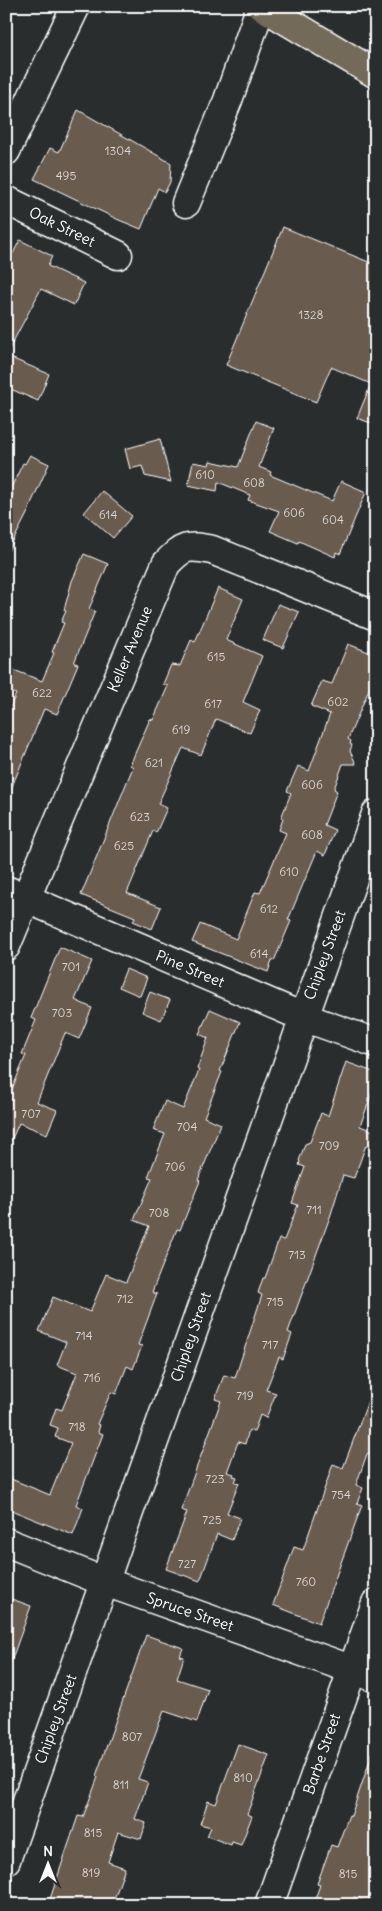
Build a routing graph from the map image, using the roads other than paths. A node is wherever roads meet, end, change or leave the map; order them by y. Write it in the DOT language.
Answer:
graph roads {
  1 [pos="261,6"];
  2 [pos="67,9"];
  3 [pos="376,74"];
  4 [pos="6,151"];
  5 [pos="6,200"];
  6 [pos="186,204"];
  7 [pos="118,255"];
  8 [pos="376,616"];
  9 [pos="376,814"];
  10 [pos="16,895"];
  11 [pos="6,946"];
  12 [pos="303,1017"];
  13 [pos="376,1043"];
  14 [pos="6,1542"];
  15 [pos="104,1582"];
  16 [pos="376,1603"];
  17 [pos="364,1673"];
  18 [pos="6,1860"];
  19 [pos="269,1905"];
  1 -- 3 [label="main road"];
  1 -- 6 [label="street"];
  2 -- 4 [label="street"];
  5 -- 7 [label="street, Oak Street"];
  8 -- 10 [label="street, Keller Avenue"];
  9 -- 12 [label="street, Chipley Street"];
  10 -- 11 [label="street, Keller Avenue"];
  10 -- 12 [label="street, Pine Street"];
  12 -- 13 [label="street, Pine Street"];
  12 -- 15 [label="street, Chipley Street"];
  14 -- 15 [label="street, Spruce Street"];
  15 -- 17 [label="street, Spruce Street"];
  15 -- 18 [label="street, Chipley Street"];
  16 -- 17 [label="street, Barbe Street"];
  17 -- 19 [label="street, Barbe Street"];
}
